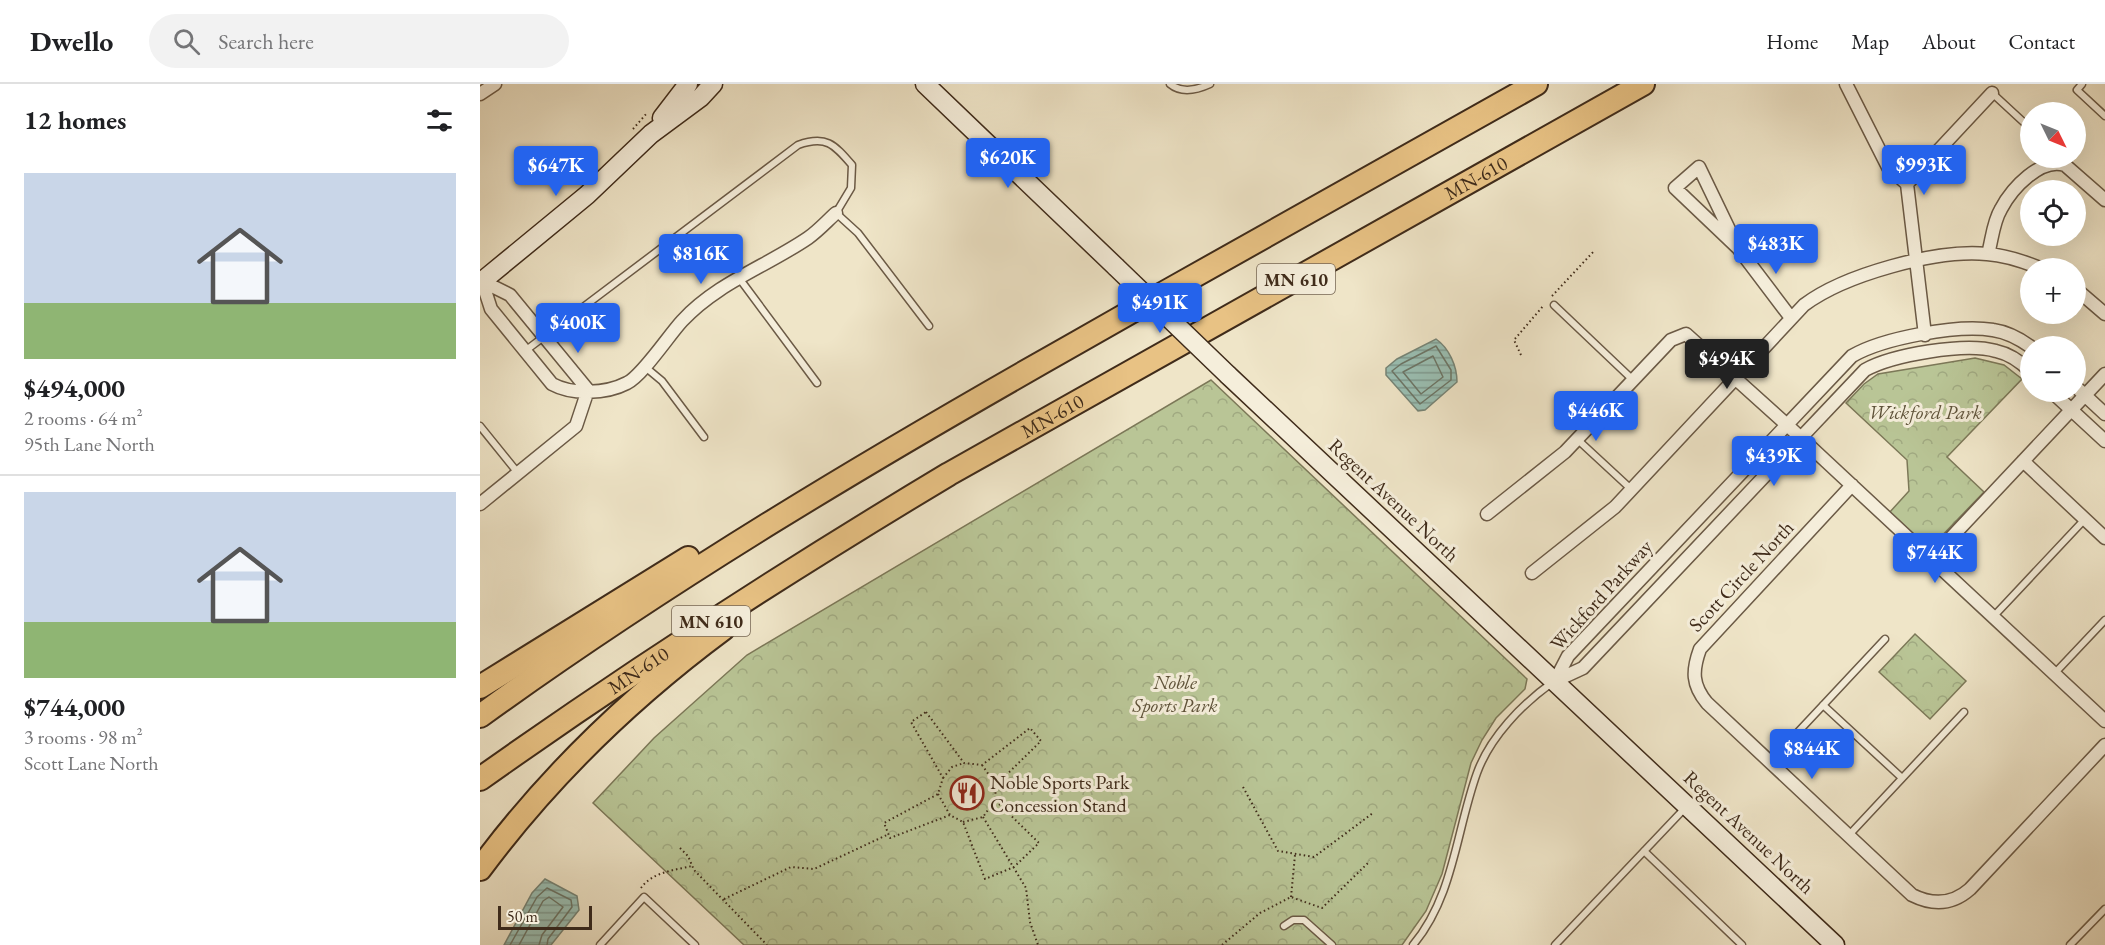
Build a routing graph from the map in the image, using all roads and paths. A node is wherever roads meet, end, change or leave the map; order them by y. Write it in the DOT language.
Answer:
graph roads {
  1 [pos="495,84"];
  2 [pos="688,84"];
  3 [pos="713,84"];
  4 [pos="925,84"];
  5 [pos="1170,84"];
  6 [pos="1210,84"];
  7 [pos="1530,84"];
  8 [pos="1536,84"];
  9 [pos="1643,84"];
  10 [pos="1846,84"];
  11 [pos="2082,84"];
  12 [pos="1992,93"];
  13 [pos="480,94"];
  14 [pos="1492,109"];
  15 [pos="650,110"];
  16 [pos="2105,116"];
  17 [pos="2020,119"];
  18 [pos="651,134"];
  19 [pos="626,136"];
  20 [pos="2038,168"];
  21 [pos="2071,168"];
  22 [pos="1907,184"];
  23 [pos="2105,200"];
  24 [pos="836,213"];
  25 [pos="1738,248"];
  26 [pos="1988,254"];
  27 [pos="1917,261"];
  28 [pos="2020,263"];
  29 [pos="738,278"];
  30 [pos="481,282"];
  31 [pos="2086,298"];
  32 [pos="1554,305"];
  33 [pos="2105,314"];
  34 [pos="1791,318"];
  35 [pos="929,326"];
  36 [pos="1925,335"];
  37 [pos="544,337"];
  38 [pos="2020,341"];
  39 [pos="524,351"];
  40 [pos="2020,364"];
  41 [pos="644,365"];
  42 [pos="2105,374"];
  43 [pos="1736,378"];
  44 [pos="1634,380"];
  45 [pos="817,383"];
  46 [pos="2086,387"];
  47 [pos="588,390"];
  48 [pos="2086,396"];
  49 [pos="2063,402"];
  50 [pos="2075,402"];
  51 [pos="2071,410"];
  52 [pos="2105,414"];
  53 [pos="1786,424"];
  54 [pos="480,426"];
  55 [pos="704,437"];
  56 [pos="1800,437"];
  57 [pos="1578,440"];
  58 [pos="2105,441"];
  59 [pos="2023,461"];
  60 [pos="518,473"];
  61 [pos="949,474"];
  62 [pos="1852,485"];
  63 [pos="1631,490"];
  64 [pos="818,492"];
  65 [pos="480,504"];
  66 [pos="1487,514"];
  67 [pos="2085,519"];
  68 [pos="2105,538"];
  69 [pos="1931,559"];
  70 [pos="1532,573"];
  71 [pos="1993,617"];
  72 [pos="2105,620"];
  73 [pos="1885,639"];
  74 [pos="2054,674"];
  75 [pos="1555,681"];
  76 [pos="480,687"];
  77 [pos="1824,705"];
  78 [pos="1964,712"];
  79 [pos="480,716"];
  80 [pos="2105,721"];
  81 [pos="2105,745"];
  82 [pos="1770,762"];
  83 [pos="964,763"];
  84 [pos="982,765"];
  85 [pos="943,778"];
  86 [pos="1902,778"];
  87 [pos="480,779"];
  88 [pos="996,784"];
  89 [pos="1243,787"];
  90 [pos="938,794"];
  91 [pos="995,800"];
  92 [pos="1688,805"];
  93 [pos="1373,813"];
  94 [pos="950,815"];
  95 [pos="983,818"];
  96 [pos="963,822"];
  97 [pos="889,834"];
  98 [pos="1850,834"];
  99 [pos="680,848"];
  100 [pos="1644,851"];
  101 [pos="1295,854"];
  102 [pos="1370,861"];
  103 [pos="692,866"];
  104 [pos="1014,867"];
  105 [pos="480,869"];
  106 [pos="1291,897"];
  107 [pos="724,899"];
  108 [pos="640,900"];
  109 [pos="2105,909"];
  110 [pos="1284,926"];
  111 [pos="600,945"];
  112 [pos="696,945"];
  113 [pos="767,945"];
  114 [pos="1038,945"];
  115 [pos="1222,945"];
  116 [pos="1332,945"];
  117 [pos="1413,945"];
  118 [pos="1555,945"];
  119 [pos="1742,945"];
  120 [pos="1835,945"];
  121 [pos="2070,945"];
  1 -- 13 [label="street"];
  2 -- 18 [label="street"];
  3 -- 18 [label="street"];
  4 -- 75 [label="street, Regent Avenue North, bridge"];
  5 -- 6 [label="lane"];
  7 -- 14 [label="highway"];
  8 -- 14 [label="highway, MN 610"];
  9 -- 61 [label="highway, MN-610 / MN 610"];
  10 -- 22 [label="street"];
  11 -- 16 [label="lane"];
  12 -- 17 [label="lane"];
  12 -- 22 [label="street"];
  14 -- 64 [label="highway, MN 610"];
  15 -- 19 [label="path"];
  18 -- 30 [label="street"];
  20 -- 26 [label="street"];
  21 -- 23 [label="street"];
  22 -- 27 [label="street"];
  24 -- 29 [label="street"];
  24 -- 35 [label="lane"];
  24 -- 37 [label="lane"];
  25 -- 25 [label="street"];
  25 -- 34 [label="street"];
  26 -- 27 [label="street"];
  26 -- 28 [label="street"];
  27 -- 34 [label="street"];
  27 -- 36 [label="street"];
  29 -- 41 [label="street"];
  29 -- 45 [label="lane"];
  30 -- 37 [label="street"];
  30 -- 39 [label="street"];
  31 -- 33 [label="street"];
  32 -- 44 [label="lane"];
  34 -- 43 [label="street"];
  36 -- 38 [label="street, Wickford Parkway"];
  36 -- 53 [label="street, Wickford Parkway"];
  37 -- 39 [label="lane"];
  37 -- 47 [label="street"];
  39 -- 47 [label="street"];
  40 -- 56 [label="street, Wickford Parkway"];
  41 -- 47 [label="street"];
  41 -- 55 [label="lane"];
  42 -- 46 [label="street"];
  43 -- 44 [label="street"];
  43 -- 53 [label="street"];
  43 -- 63 [label="street"];
  44 -- 57 [label="street"];
  47 -- 60 [label="street"];
  48 -- 52 [label="street"];
  49 -- 51 [label="street"];
  50 -- 51 [label="street"];
  51 -- 58 [label="street"];
  51 -- 59 [label="street"];
  53 -- 56 [label="street"];
  53 -- 75 [label="street, Wickford Parkway"];
  54 -- 60 [label="lane"];
  56 -- 62 [label="street"];
  56 -- 75 [label="street, Wickford Parkway"];
  57 -- 63 [label="lane"];
  57 -- 66 [label="street"];
  59 -- 67 [label="street"];
  59 -- 69 [label="street"];
  60 -- 65 [label="street"];
  61 -- 87 [label="highway, MN-610 / MN 610"];
  61 -- 105 [label="highway"];
  62 -- 69 [label="street"];
  62 -- 82 [label="street, Scott Circle North"];
  63 -- 70 [label="street"];
  64 -- 76 [label="highway"];
  64 -- 79 [label="highway, MN 610"];
  67 -- 68 [label="street"];
  67 -- 71 [label="lane"];
  69 -- 71 [label="street"];
  71 -- 74 [label="street"];
  72 -- 74 [label="lane"];
  73 -- 77 [label="lane"];
  74 -- 80 [label="street"];
  75 -- 92 [label="street, Regent Avenue North"];
  75 -- 117 [label="lane"];
  77 -- 82 [label="lane"];
  77 -- 86 [label="lane"];
  78 -- 86 [label="lane"];
  81 -- 98 [label="street, Scott Circle North"];
  82 -- 98 [label="street, Scott Circle North"];
  83 -- 84 [label="path"];
  83 -- 85 [label="path"];
  83 -- 85 [label="path"];
  84 -- 88 [label="path"];
  84 -- 88 [label="path"];
  85 -- 90 [label="path"];
  86 -- 98 [label="lane"];
  88 -- 91 [label="path"];
  89 -- 101 [label="path"];
  90 -- 94 [label="path"];
  90 -- 97 [label="path"];
  91 -- 95 [label="path"];
  91 -- 104 [label="path"];
  92 -- 100 [label="lane"];
  92 -- 120 [label="street, Regent Avenue North"];
  93 -- 101 [label="path"];
  94 -- 96 [label="path"];
  94 -- 97 [label="path"];
  95 -- 96 [label="path"];
  95 -- 104 [label="path"];
  96 -- 104 [label="path"];
  97 -- 107 [label="path"];
  99 -- 103 [label="path"];
  100 -- 118 [label="lane"];
  100 -- 119 [label="lane"];
  101 -- 106 [label="path"];
  102 -- 106 [label="path"];
  103 -- 107 [label="path"];
  103 -- 108 [label="path"];
  104 -- 114 [label="path"];
  106 -- 115 [label="path"];
  107 -- 113 [label="path"];
  108 -- 111 [label="lane"];
  108 -- 112 [label="lane"];
  109 -- 121 [label="lane"];
  110 -- 116 [label="lane"];
}
